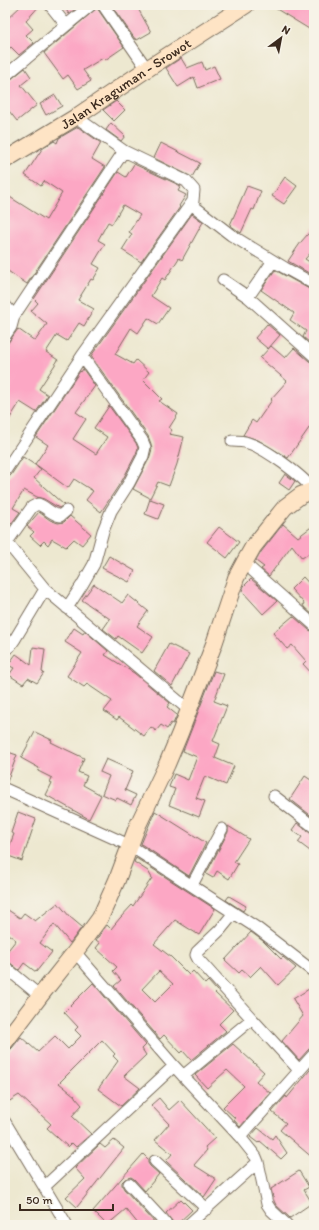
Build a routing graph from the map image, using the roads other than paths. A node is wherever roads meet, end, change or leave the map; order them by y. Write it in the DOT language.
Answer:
graph roads {
  1 [pos="50,5"];
  2 [pos="91,5"];
  3 [pos="103,5"];
  4 [pos="246,5"];
  5 [pos="66,25"];
  6 [pos="147,69"];
  7 [pos="5,76"];
  8 [pos="76,117"];
  9 [pos="124,151"];
  10 [pos="5,160"];
  11 [pos="191,204"];
  12 [pos="273,261"];
  13 [pos="223,280"];
  14 [pos="314,284"];
  15 [pos="248,297"];
  16 [pos="5,306"];
  17 [pos="14,316"];
  18 [pos="5,336"];
  19 [pos="82,356"];
  20 [pos="314,356"];
  21 [pos="232,441"];
  22 [pos="5,470"];
  23 [pos="314,490"];
  24 [pos="66,512"];
  25 [pos="6,541"];
  26 [pos="244,562"];
  27 [pos="44,589"];
  28 [pos="67,608"];
  29 [pos="314,625"];
  30 [pos="5,650"];
  31 [pos="190,710"];
  32 [pos="5,789"];
  33 [pos="274,796"];
  34 [pos="314,827"];
  35 [pos="222,829"];
  36 [pos="130,845"];
  37 [pos="192,885"];
  38 [pos="234,913"];
  39 [pos="75,952"];
  40 [pos="5,967"];
  41 [pos="314,972"];
  42 [pos="40,996"];
  43 [pos="252,1019"];
  44 [pos="5,1042"];
  45 [pos="314,1054"];
  46 [pos="174,1066"];
  47 [pos="299,1070"];
  48 [pos="183,1076"];
  49 [pos="5,1122"];
  50 [pos="240,1137"];
  51 [pos="155,1161"];
  52 [pos="258,1162"];
  53 [pos="129,1184"];
  54 [pos="44,1187"];
  55 [pos="207,1209"];
  56 [pos="67,1225"];
  57 [pos="167,1225"];
  58 [pos="188,1225"];
  59 [pos="287,1225"];
  1 -- 5 [label="street"];
  2 -- 5 [label="street"];
  3 -- 6 [label="street"];
  4 -- 6 [label="street, Jalan Kraguman - Srowot"];
  5 -- 7 [label="street"];
  6 -- 8 [label="street, Jalan Kraguman - Srowot"];
  8 -- 9 [label="street"];
  8 -- 10 [label="street, Jalan Kraguman - Srowot"];
  9 -- 11 [label="street"];
  9 -- 17 [label="street"];
  11 -- 12 [label="street"];
  11 -- 19 [label="street"];
  12 -- 14 [label="street"];
  12 -- 15 [label="street"];
  13 -- 15 [label="street"];
  15 -- 20 [label="street"];
  16 -- 17 [label="street"];
  17 -- 18 [label="street"];
  19 -- 22 [label="street"];
  19 -- 28 [label="street"];
  21 -- 23 [label="street"];
  23 -- 26 [label="street"];
  24 -- 25 [label="street"];
  25 -- 27 [label="street"];
  26 -- 29 [label="street"];
  26 -- 31 [label="street"];
  27 -- 28 [label="street"];
  27 -- 30 [label="street"];
  28 -- 31 [label="street"];
  31 -- 36 [label="street"];
  32 -- 36 [label="street"];
  33 -- 34 [label="street"];
  35 -- 37 [label="street"];
  36 -- 37 [label="street"];
  36 -- 39 [label="street"];
  37 -- 38 [label="street"];
  38 -- 41 [label="street"];
  38 -- 43 [label="street"];
  39 -- 42 [label="street"];
  39 -- 46 [label="street"];
  40 -- 42 [label="street"];
  42 -- 44 [label="street"];
  43 -- 47 [label="street"];
  43 -- 48 [label="street"];
  45 -- 47 [label="street"];
  46 -- 48 [label="street"];
  46 -- 54 [label="street"];
  47 -- 50 [label="street"];
  48 -- 50 [label="street"];
  49 -- 54 [label="street"];
  50 -- 52 [label="street"];
  51 -- 55 [label="street"];
  52 -- 55 [label="street"];
  52 -- 59 [label="street"];
  53 -- 57 [label="street"];
  54 -- 56 [label="street"];
  55 -- 58 [label="street"];
}
